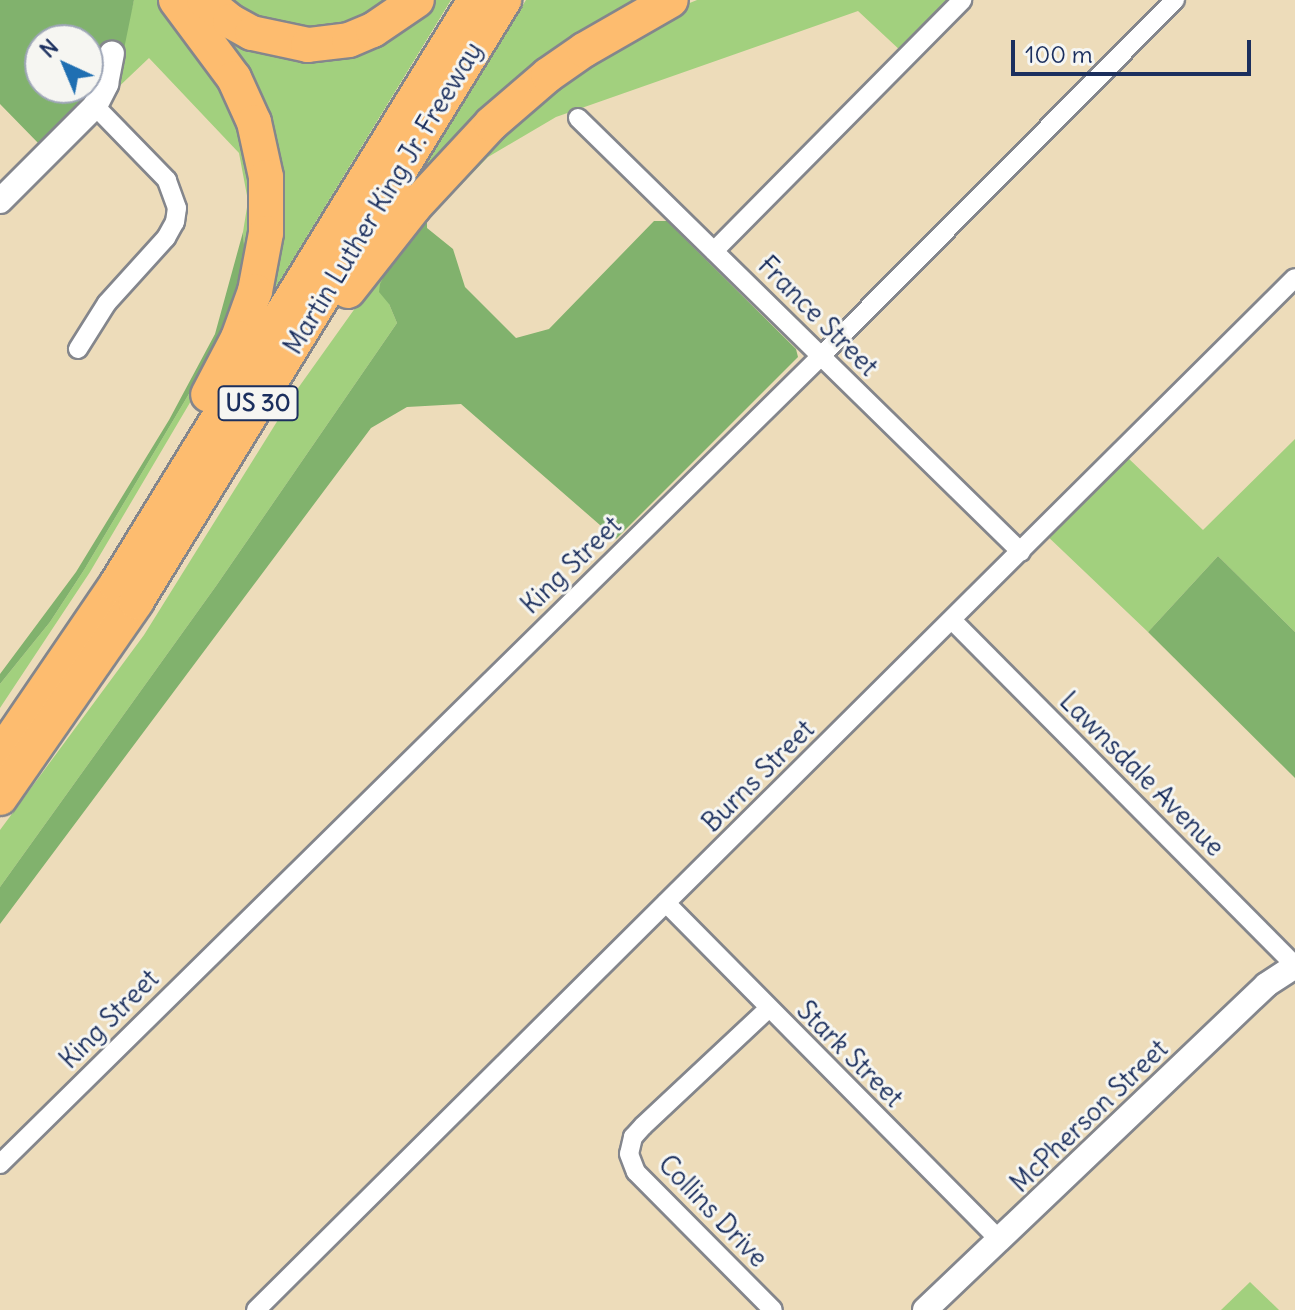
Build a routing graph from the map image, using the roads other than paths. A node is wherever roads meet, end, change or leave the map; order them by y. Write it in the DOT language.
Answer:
graph roads {
  1 [pos="176,0"];
  2 [pos="204,0"];
  3 [pos="417,0"];
  4 [pos="475,0"];
  5 [pos="504,0"];
  6 [pos="671,0"];
  7 [pos="962,0"];
  8 [pos="1175,0"];
  9 [pos="112,54"];
  10 [pos="95,106"];
  11 [pos="578,118"];
  12 [pos="0,201"];
  13 [pos="714,251"];
  14 [pos="1295,278"];
  15 [pos="78,349"];
  16 [pos="821,356"];
  17 [pos="1021,552"];
  18 [pos="952,620"];
  19 [pos="86,677"];
  20 [pos="0,732"];
  21 [pos="0,755"];
  22 [pos="0,798"];
  23 [pos="666,903"];
  24 [pos="1295,966"];
  25 [pos="768,1009"];
  26 [pos="0,1164"];
  27 [pos="1000,1240"];
  28 [pos="256,1310"];
  29 [pos="773,1310"];
  30 [pos="925,1310"];
  1 -- 20 [label="highway"];
  2 -- 3 [label="highway"];
  4 -- 21 [label="highway, Martin Luther King Jr. Freeway / US 30"];
  5 -- 19 [label="highway, Martin Luther King Jr. Freeway / US 30"];
  6 -- 19 [label="highway"];
  7 -- 13 [label="street"];
  8 -- 16 [label="street, King Street"];
  9 -- 10 [label="street"];
  10 -- 12 [label="street"];
  10 -- 15 [label="street"];
  11 -- 13 [label="street, France Street"];
  13 -- 16 [label="street, France Street"];
  14 -- 17 [label="street, Burns Street"];
  16 -- 17 [label="street, France Street"];
  16 -- 26 [label="street, King Street"];
  17 -- 18 [label="street, Burns Street"];
  18 -- 23 [label="street, Burns Street"];
  18 -- 24 [label="street, Lawnsdale Avenue"];
  19 -- 22 [label="highway, Martin Luther King Jr. Freeway / US 30"];
  23 -- 25 [label="street, Stark Street"];
  23 -- 28 [label="street, Burns Street"];
  24 -- 27 [label="street, McPherson Street"];
  25 -- 27 [label="street, Stark Street"];
  25 -- 29 [label="street, Collins Drive"];
  27 -- 30 [label="street, McPherson Street"];
}
